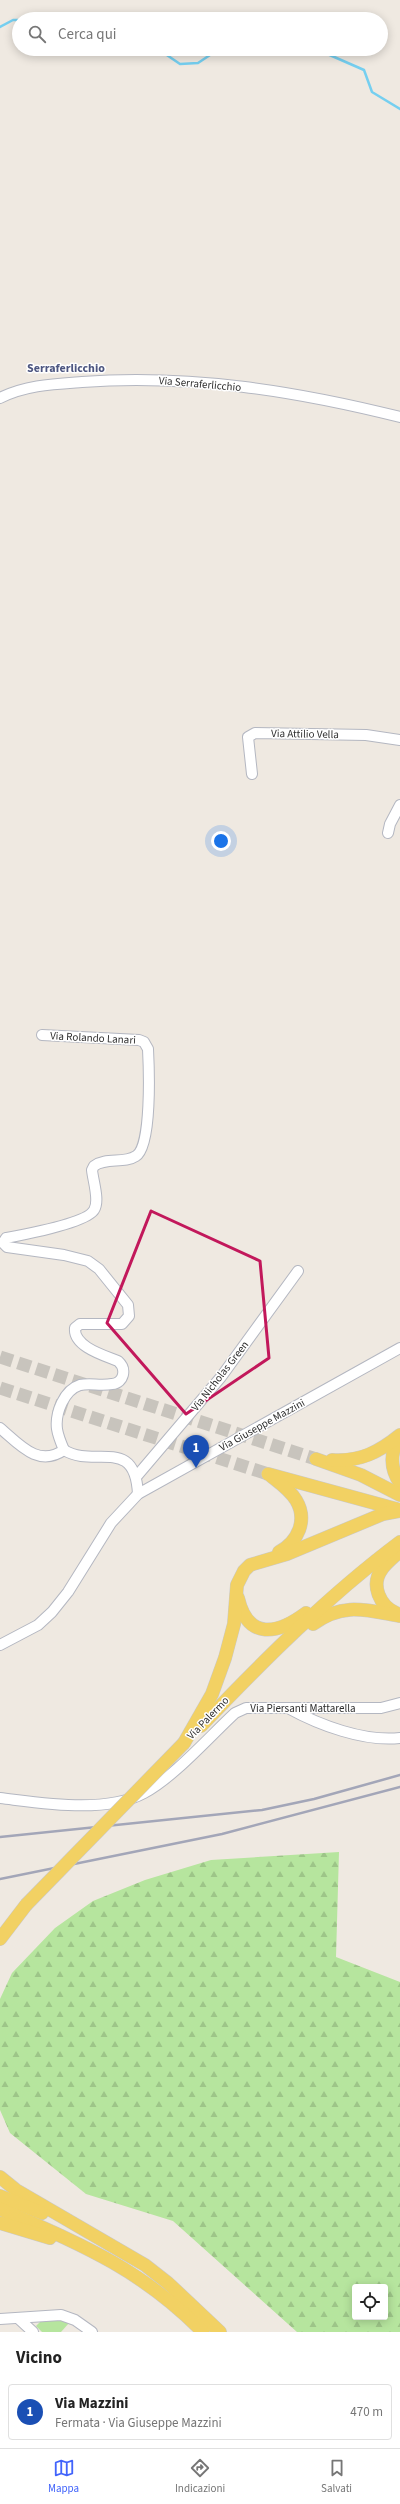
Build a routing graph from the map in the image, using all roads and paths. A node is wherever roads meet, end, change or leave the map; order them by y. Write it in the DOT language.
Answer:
graph roads {
  1 [pos="0,398"];
  2 [pos="400,417"];
  3 [pos="400,740"];
  4 [pos="252,774"];
  5 [pos="400,805"];
  6 [pos="388,833"];
  7 [pos="42,1035"];
  8 [pos="1,1243"];
  9 [pos="298,1271"];
  10 [pos="400,1348"];
  11 [pos="0,1428"];
  12 [pos="400,1436"];
  13 [pos="64,1450"];
  14 [pos="136,1477"];
  15 [pos="400,1483"];
  16 [pos="138,1494"];
  17 [pos="400,1494"];
  18 [pos="400,1511"];
  19 [pos="400,1536"];
  20 [pos="400,1542"];
  21 [pos="393,1551"];
  22 [pos="260,1562"];
  23 [pos="357,1575"];
  24 [pos="237,1592"];
  25 [pos="400,1615"];
  26 [pos="0,1645"];
  27 [pos="274,1652"];
  28 [pos="400,1703"];
  29 [pos="286,1707"];
  30 [pos="400,1738"];
  31 [pos="184,1743"];
  32 [pos="0,1798"];
  33 [pos="26,1905"];
  34 [pos="0,1927"];
  35 [pos="0,1932"];
  36 [pos="0,1939"];
  37 [pos="0,2177"];
  38 [pos="0,2196"];
  39 [pos="0,2209"];
  40 [pos="0,2223"];
  41 [pos="91,2242"];
  42 [pos="0,2319"];
  43 [pos="19,2319"];
  44 [pos="34,2332"];
  45 [pos="92,2332"];
  46 [pos="203,2332"];
  47 [pos="220,2332"];
  1 -- 2 [label="street, Via Serraferlicchio"];
  3 -- 4 [label="street, Via Attilio Vella"];
  5 -- 6 [label="street"];
  7 -- 8 [label="street, Via Rolando Lanari"];
  8 -- 13 [label="street, Via Rolando Lanari"];
  9 -- 14 [label="street, Via Nicholas Green"];
  10 -- 16 [label="street, Via Giuseppe Mazzini"];
  11 -- 13 [label="street"];
  12 -- 15 [label="main road"];
  12 -- 17 [label="main road"];
  13 -- 14 [label="street"];
  14 -- 16 [label="street"];
  16 -- 26 [label="street, Via Giuseppe Mazzini"];
  18 -- 22 [label="main road"];
  18 -- 22 [label="main road"];
  19 -- 21 [label="main road"];
  20 -- 21 [label="main road, Via Palermo"];
  21 -- 23 [label="main road, Via Palermo"];
  21 -- 25 [label="main road"];
  22 -- 24 [label="main road"];
  23 -- 24 [label="main road"];
  23 -- 27 [label="main road, Via Palermo"];
  24 -- 31 [label="main road"];
  25 -- 27 [label="main road"];
  27 -- 31 [label="main road, Via Palermo"];
  28 -- 29 [label="street, Via Piersanti Mattarella"];
  29 -- 30 [label="street"];
  29 -- 32 [label="street, Via Piersanti Mattarella"];
  31 -- 33 [label="main road, Via Palermo, bridge"];
  33 -- 34 [label="main road"];
  33 -- 35 [label="main road"];
  33 -- 36 [label="main road"];
  37 -- 41 [label="main road"];
  38 -- 41 [label="main road"];
  39 -- 41 [label="main road"];
  40 -- 41 [label="main road"];
  41 -- 46 [label="main road"];
  41 -- 47 [label="main road"];
  42 -- 43 [label="street"];
  43 -- 44 [label="street"];
  43 -- 45 [label="street"];
}
